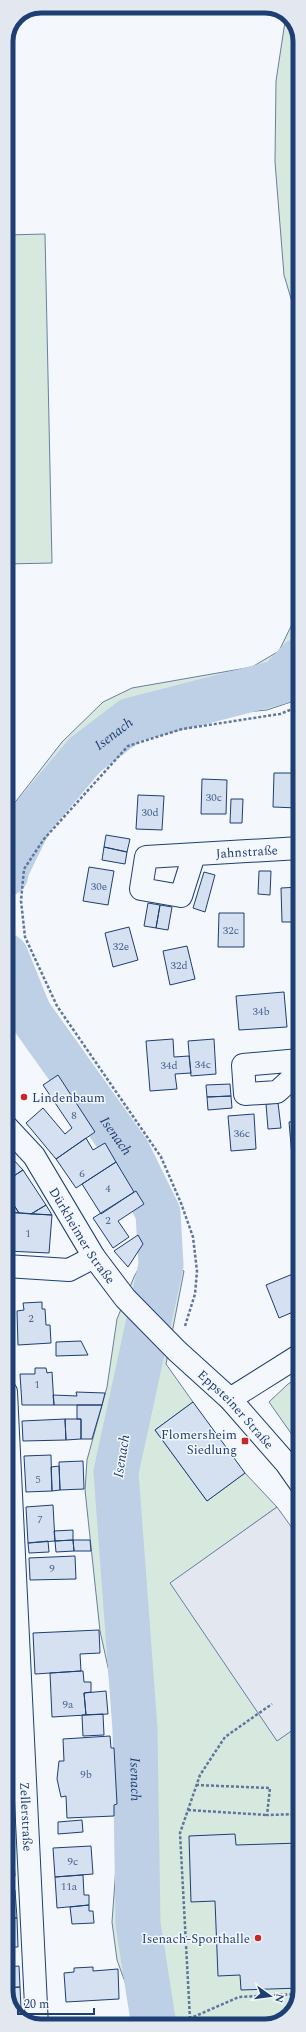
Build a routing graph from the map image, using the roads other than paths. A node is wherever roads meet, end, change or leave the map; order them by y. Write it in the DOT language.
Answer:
graph roads {
  1 [pos="293,848"];
  2 [pos="194,854"];
  3 [pos="293,1061"];
  4 [pos="293,1077"];
  5 [pos="13,1134"];
  6 [pos="94,1256"];
  7 [pos="13,1266"];
  8 [pos="172,1345"];
  9 [pos="293,1359"];
  10 [pos="230,1399"];
  11 [pos="293,1473"];
  12 [pos="13,1535"];
  13 [pos="37,2019"];
  1 -- 2 [label="street, Jahnstraße"];
  3 -- 4 [label="street"];
  5 -- 6 [label="street, Dürkheimer Straße"];
  6 -- 7 [label="street"];
  6 -- 8 [label="street, Dürkheimer Straße"];
  8 -- 10 [label="street, Eppsteiner Straße"];
  9 -- 10 [label="street"];
  10 -- 11 [label="street, Eppsteiner Straße"];
  12 -- 13 [label="street, Zellerstraße"];
}
